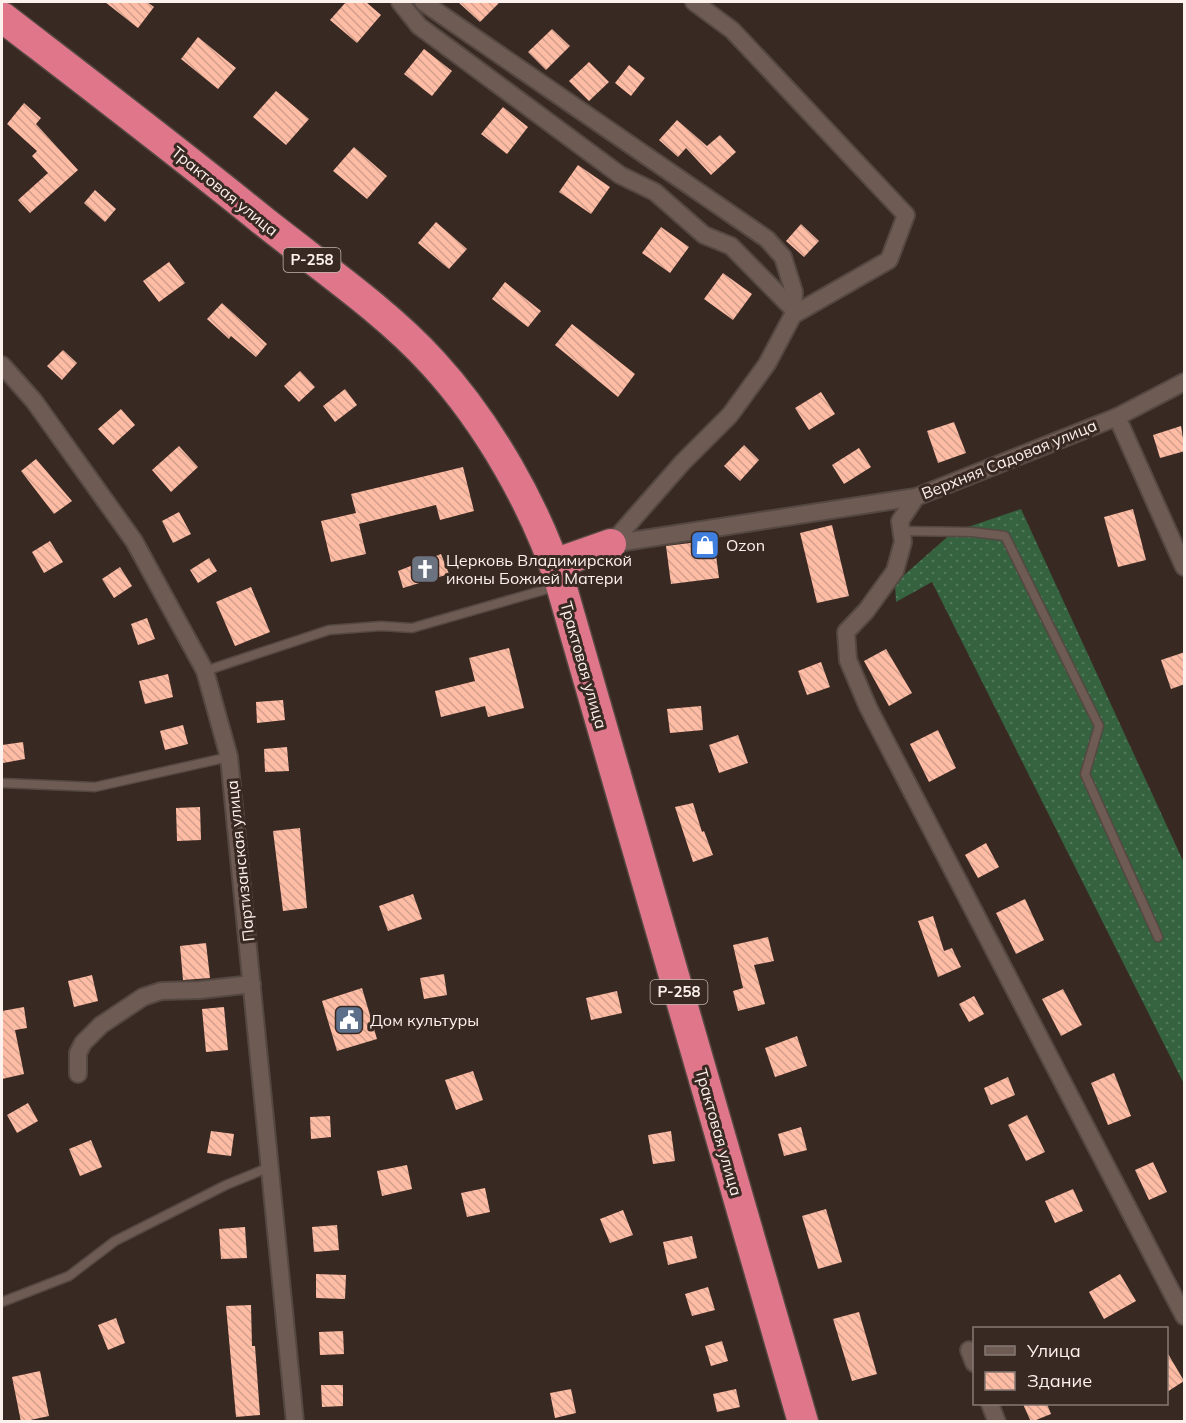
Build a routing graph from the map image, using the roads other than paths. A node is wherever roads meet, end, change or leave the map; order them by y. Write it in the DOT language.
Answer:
graph roads {
  1 [pos="400,2"];
  2 [pos="423,2"];
  3 [pos="694,2"];
  4 [pos="2,17"];
  5 [pos="792,312"];
  6 [pos="2,365"];
  7 [pos="1185,382"];
  8 [pos="1117,417"];
  9 [pos="916,496"];
  10 [pos="902,531"];
  11 [pos="611,544"];
  12 [pos="1185,567"];
  13 [pos="557,574"];
  14 [pos="205,671"];
  15 [pos="229,758"];
  16 [pos="2,783"];
  17 [pos="1158,937"];
  18 [pos="252,984"];
  19 [pos="78,1074"];
  20 [pos="270,1167"];
  21 [pos="2,1302"];
  22 [pos="1185,1316"];
  23 [pos="990,1405"];
  24 [pos="295,1422"];
  25 [pos="803,1422"];
  26 [pos="997,1422"];
  1 -- 5 [label="street"];
  2 -- 5 [label="street"];
  3 -- 5 [label="street"];
  4 -- 13 [label="highway, Трактовая улица / Р-258"];
  5 -- 11 [label="street"];
  6 -- 14 [label="street, Партизанская улица"];
  7 -- 8 [label="street, Верхняя Садовая улица"];
  8 -- 9 [label="street, Верхняя Садовая улица"];
  8 -- 12 [label="street"];
  9 -- 10 [label="street"];
  9 -- 11 [label="street, Верхняя Садовая улица"];
  10 -- 17 [label="lane"];
  10 -- 22 [label="street"];
  11 -- 13 [label="highway"];
  13 -- 14 [label="lane"];
  13 -- 25 [label="highway, Трактовая улица / Р-258"];
  14 -- 15 [label="street, Партизанская улица"];
  15 -- 16 [label="lane"];
  15 -- 18 [label="street, Партизанская улица"];
  18 -- 19 [label="street"];
  18 -- 20 [label="street, Партизанская улица"];
  20 -- 21 [label="lane"];
  20 -- 24 [label="street, Партизанская улица"];
  23 -- 26 [label="street"];
}
